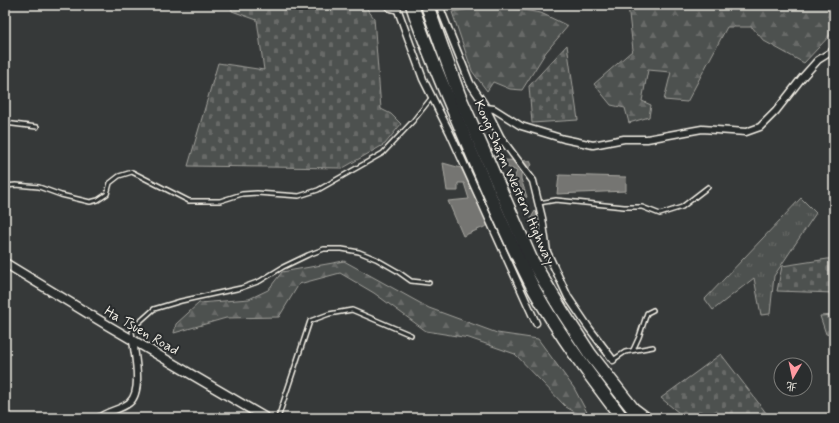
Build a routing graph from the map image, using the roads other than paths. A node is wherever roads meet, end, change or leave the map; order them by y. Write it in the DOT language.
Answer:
graph roads {
  1 [pos="385,5"];
  2 [pos="412,5"];
  3 [pos="427,5"];
  4 [pos="440,5"];
  5 [pos="398,8"];
  6 [pos="834,50"];
  7 [pos="432,97"];
  8 [pos="486,108"];
  9 [pos="5,123"];
  10 [pos="37,127"];
  11 [pos="500,138"];
  12 [pos="478,161"];
  13 [pos="464,164"];
  14 [pos="5,186"];
  15 [pos="708,187"];
  16 [pos="539,203"];
  17 [pos="5,263"];
  18 [pos="529,270"];
  19 [pos="429,283"];
  20 [pos="540,288"];
  21 [pos="653,310"];
  22 [pos="536,323"];
  23 [pos="411,335"];
  24 [pos="133,341"];
  25 [pos="653,347"];
  26 [pos="578,348"];
  27 [pos="633,350"];
  28 [pos="613,360"];
  29 [pos="604,384"];
  30 [pos="636,415"];
  31 [pos="262,417"];
  32 [pos="99,418"];
  33 [pos="278,418"];
  34 [pos="622,418"];
  35 [pos="645,418"];
  1 -- 5 [label="lane"];
  2 -- 34 [label="highway, Kong Sham Western Highway, bridge"];
  3 -- 30 [label="highway, Kong Sham Western Highway, bridge"];
  4 -- 8 [label="street"];
  5 -- 7 [label="street"];
  6 -- 8 [label="street"];
  7 -- 13 [label="street"];
  7 -- 14 [label="lane"];
  8 -- 11 [label="street"];
  9 -- 10 [label="lane"];
  11 -- 12 [label="street"];
  11 -- 16 [label="street"];
  12 -- 13 [label="street"];
  12 -- 18 [label="lane"];
  13 -- 22 [label="street"];
  15 -- 16 [label="lane"];
  16 -- 28 [label="street"];
  17 -- 24 [label="street, Ha Tsuen Road"];
  19 -- 24 [label="lane"];
  20 -- 26 [label="lane"];
  21 -- 27 [label="lane"];
  23 -- 33 [label="lane"];
  24 -- 31 [label="street, Ha Tsuen Road"];
  24 -- 32 [label="street"];
  25 -- 27 [label="lane"];
  27 -- 28 [label="lane"];
  29 -- 30 [label="lane"];
  30 -- 35 [label="highway, Kong Sham Western Highway"];
}
